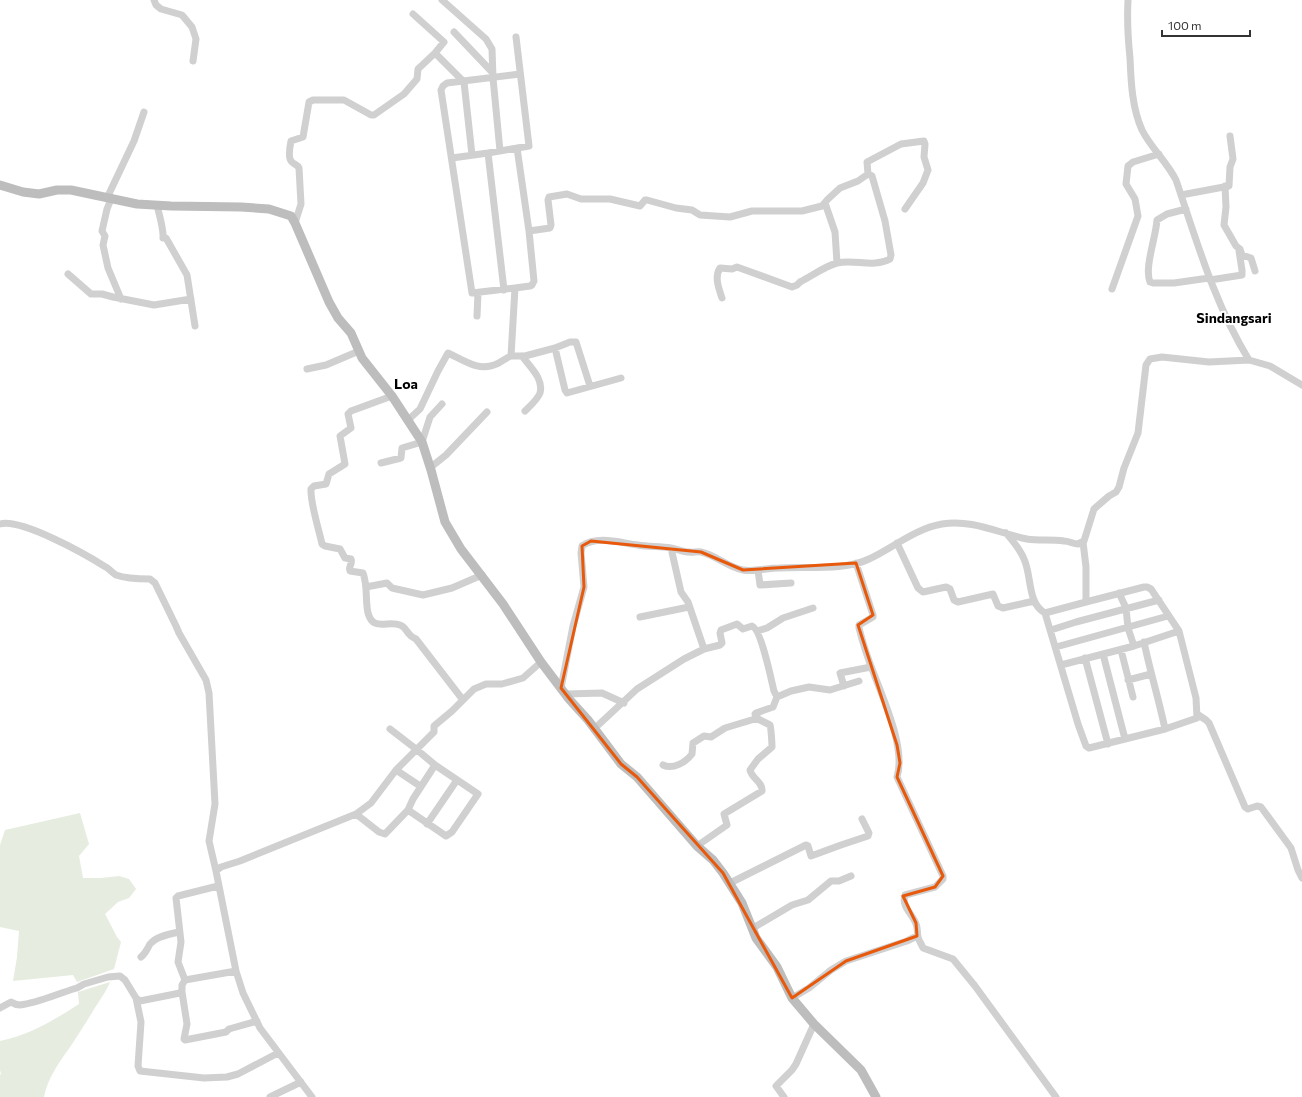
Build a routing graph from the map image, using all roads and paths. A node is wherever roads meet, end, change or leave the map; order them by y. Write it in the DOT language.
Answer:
graph roads {
  1 [pos="154,0"];
  2 [pos="442,0"];
  3 [pos="1128,0"];
  4 [pos="413,14"];
  5 [pos="454,32"];
  6 [pos="516,37"];
  7 [pos="435,53"];
  8 [pos="193,61"];
  9 [pos="520,74"];
  10 [pos="493,75"];
  11 [pos="464,82"];
  12 [pos="144,112"];
  13 [pos="1230,136"];
  14 [pos="517,148"];
  15 [pos="500,150"];
  16 [pos="488,153"];
  17 [pos="1159,154"];
  18 [pos="472,155"];
  19 [pos="452,158"];
  20 [pos="868,174"];
  21 [pos="0,185"];
  22 [pos="1225,186"];
  23 [pos="1181,195"];
  24 [pos="109,198"];
  25 [pos="825,203"];
  26 [pos="157,205"];
  27 [pos="905,209"];
  28 [pos="1186,209"];
  29 [pos="295,223"];
  30 [pos="529,231"];
  31 [pos="1237,247"];
  32 [pos="837,263"];
  33 [pos="1255,271"];
  34 [pos="68,274"];
  35 [pos="1210,279"];
  36 [pos="515,288"];
  37 [pos="1112,289"];
  38 [pos="504,290"];
  39 [pos="478,293"];
  40 [pos="722,298"];
  41 [pos="122,299"];
  42 [pos="191,299"];
  43 [pos="477,316"];
  44 [pos="195,326"];
  45 [pos="555,348"];
  46 [pos="359,351"];
  47 [pos="511,356"];
  48 [pos="522,356"];
  49 [pos="1249,360"];
  50 [pos="307,369"];
  51 [pos="621,378"];
  52 [pos="1302,385"];
  53 [pos="590,386"];
  54 [pos="392,396"];
  55 [pos="442,404"];
  56 [pos="525,411"];
  57 [pos="487,412"];
  58 [pos="408,420"];
  59 [pos="422,442"];
  60 [pos="381,463"];
  61 [pos="431,470"];
  62 [pos="0,524"];
  63 [pos="1005,532"];
  64 [pos="1083,542"];
  65 [pos="897,543"];
  66 [pos="671,548"];
  67 [pos="856,563"];
  68 [pos="758,570"];
  69 [pos="482,575"];
  70 [pos="791,583"];
  71 [pos="366,587"];
  72 [pos="1119,593"];
  73 [pos="1159,600"];
  74 [pos="1034,601"];
  75 [pos="1086,602"];
  76 [pos="689,608"];
  77 [pos="813,608"];
  78 [pos="1126,608"];
  79 [pos="1045,613"];
  80 [pos="1168,616"];
  81 [pos="640,617"];
  82 [pos="1128,628"];
  83 [pos="1051,630"];
  84 [pos="1179,631"];
  85 [pos="757,632"];
  86 [pos="1144,642"];
  87 [pos="1134,646"];
  88 [pos="1056,647"];
  89 [pos="704,649"];
  90 [pos="1121,650"];
  91 [pos="1103,654"];
  92 [pos="1085,658"];
  93 [pos="541,662"];
  94 [pos="1061,665"];
  95 [pos="871,667"];
  96 [pos="1151,674"];
  97 [pos="1128,680"];
  98 [pos="859,681"];
  99 [pos="844,686"];
  100 [pos="564,691"];
  101 [pos="1133,697"];
  102 [pos="777,698"];
  103 [pos="463,700"];
  104 [pos="624,702"];
  105 [pos="1197,714"];
  106 [pos="758,718"];
  107 [pos="390,729"];
  108 [pos="594,729"];
  109 [pos="1165,729"];
  110 [pos="1125,739"];
  111 [pos="1108,744"];
  112 [pos="416,749"];
  113 [pos="435,765"];
  114 [pos="663,765"];
  115 [pos="396,770"];
  116 [pos="456,780"];
  117 [pos="420,786"];
  118 [pos="408,810"];
  119 [pos="356,814"];
  120 [pos="862,819"];
  121 [pos="427,824"];
  122 [pos="697,846"];
  123 [pos="216,871"];
  124 [pos="851,876"];
  125 [pos="1302,878"];
  126 [pos="730,883"];
  127 [pos="218,886"];
  128 [pos="753,928"];
  129 [pos="179,932"];
  130 [pos="917,936"];
  131 [pos="141,957"];
  132 [pos="236,971"];
  133 [pos="186,980"];
  134 [pos="182,992"];
  135 [pos="136,998"];
  136 [pos="792,998"];
  137 [pos="0,1008"];
  138 [pos="257,1021"];
  139 [pos="814,1024"];
  140 [pos="278,1053"];
  141 [pos="301,1082"];
  142 [pos="270,1097"];
  143 [pos="312,1097"];
  144 [pos="784,1097"];
  145 [pos="876,1097"];
  146 [pos="1056,1097"];
  1 -- 8 [label="street"];
  2 -- 10 [label="street"];
  3 -- 17 [label="street"];
  4 -- 7 [label="street"];
  5 -- 10 [label="street"];
  6 -- 9 [label="street"];
  7 -- 11 [label="street"];
  7 -- 29 [label="street"];
  9 -- 10 [label="street"];
  9 -- 14 [label="street"];
  10 -- 11 [label="street"];
  10 -- 15 [label="street"];
  11 -- 18 [label="street"];
  11 -- 19 [label="street"];
  12 -- 24 [label="street"];
  13 -- 22 [label="street"];
  14 -- 15 [label="street"];
  14 -- 30 [label="street"];
  15 -- 16 [label="street"];
  16 -- 18 [label="street"];
  16 -- 38 [label="street"];
  17 -- 23 [label="street"];
  17 -- 37 [label="street"];
  18 -- 19 [label="street"];
  19 -- 39 [label="street"];
  20 -- 25 [label="street"];
  20 -- 27 [label="street"];
  20 -- 32 [label="street"];
  21 -- 24 [label="street"];
  22 -- 23 [label="street"];
  22 -- 31 [label="street"];
  23 -- 28 [label="street"];
  24 -- 26 [label="street"];
  24 -- 41 [label="street"];
  25 -- 30 [label="street"];
  25 -- 32 [label="street"];
  26 -- 29 [label="street"];
  26 -- 42 [label="street"];
  28 -- 35 [label="street"];
  28 -- 35 [label="street"];
  29 -- 46 [label="street"];
  30 -- 36 [label="street"];
  31 -- 33 [label="street"];
  31 -- 35 [label="street"];
  32 -- 40 [label="street"];
  34 -- 41 [label="street"];
  35 -- 49 [label="street"];
  36 -- 38 [label="street"];
  36 -- 47 [label="street"];
  38 -- 39 [label="street"];
  39 -- 43 [label="street"];
  41 -- 42 [label="street"];
  42 -- 44 [label="street"];
  45 -- 48 [label="street"];
  45 -- 53 [label="street"];
  45 -- 53 [label="street"];
  46 -- 50 [label="street"];
  46 -- 54 [label="street"];
  47 -- 48 [label="street"];
  47 -- 58 [label="street"];
  48 -- 56 [label="street"];
  49 -- 52 [label="street"];
  49 -- 64 [label="street"];
  51 -- 53 [label="street"];
  54 -- 58 [label="street"];
  54 -- 71 [label="street"];
  55 -- 59 [label="street"];
  57 -- 61 [label="street"];
  58 -- 59 [label="street"];
  59 -- 60 [label="street"];
  59 -- 61 [label="street"];
  61 -- 69 [label="street"];
  62 -- 123 [label="street"];
  63 -- 64 [label="street"];
  63 -- 65 [label="street"];
  63 -- 74 [label="street"];
  64 -- 75 [label="street"];
  65 -- 67 [label="street"];
  65 -- 74 [label="street"];
  66 -- 68 [label="street"];
  66 -- 76 [label="street"];
  66 -- 100 [label="street"];
  67 -- 68 [label="street"];
  67 -- 95 [label="street"];
  68 -- 70 [label="street"];
  69 -- 71 [label="street"];
  69 -- 93 [label="street"];
  71 -- 103 [label="street"];
  72 -- 73 [label="street"];
  72 -- 75 [label="street"];
  72 -- 78 [label="street"];
  73 -- 78 [label="street"];
  73 -- 80 [label="street"];
  74 -- 79 [label="street"];
  75 -- 79 [label="street"];
  76 -- 81 [label="street"];
  76 -- 89 [label="street"];
  77 -- 85 [label="street"];
  78 -- 82 [label="street"];
  78 -- 83 [label="street"];
  79 -- 83 [label="street"];
  80 -- 82 [label="street"];
  80 -- 84 [label="street"];
  82 -- 87 [label="street"];
  82 -- 88 [label="street"];
  83 -- 88 [label="street"];
  84 -- 86 [label="street"];
  84 -- 105 [label="street"];
  85 -- 89 [label="street"];
  85 -- 102 [label="street"];
  86 -- 87 [label="street"];
  86 -- 96 [label="street"];
  87 -- 90 [label="street"];
  88 -- 94 [label="street"];
  89 -- 104 [label="street"];
  90 -- 91 [label="street"];
  90 -- 97 [label="street"];
  91 -- 92 [label="street"];
  91 -- 110 [label="street"];
  92 -- 94 [label="street"];
  92 -- 111 [label="street"];
  93 -- 100 [label="street"];
  93 -- 103 [label="street"];
  94 -- 111 [label="street"];
  95 -- 99 [label="street"];
  95 -- 130 [label="street"];
  96 -- 97 [label="street"];
  96 -- 109 [label="street"];
  97 -- 101 [label="street"];
  98 -- 99 [label="street"];
  99 -- 102 [label="street"];
  100 -- 104 [label="street"];
  100 -- 108 [label="street"];
  102 -- 106 [label="street"];
  103 -- 112 [label="street"];
  104 -- 108 [label="street"];
  105 -- 109 [label="street"];
  105 -- 125 [label="street"];
  106 -- 114 [label="street"];
  106 -- 122 [label="street"];
  107 -- 112 [label="street"];
  108 -- 122 [label="street"];
  109 -- 110 [label="street"];
  110 -- 111 [label="street"];
  112 -- 113 [label="street"];
  112 -- 115 [label="street"];
  113 -- 116 [label="street"];
  113 -- 117 [label="street"];
  115 -- 117 [label="street"];
  115 -- 119 [label="street"];
  116 -- 121 [label="street"];
  116 -- 121 [label="street"];
  117 -- 118 [label="street"];
  118 -- 119 [label="street"];
  118 -- 121 [label="street"];
  119 -- 123 [label="street"];
  120 -- 126 [label="street"];
  122 -- 126 [label="street"];
  123 -- 127 [label="street"];
  124 -- 128 [label="street"];
  126 -- 128 [label="street"];
  127 -- 129 [label="street"];
  127 -- 132 [label="street"];
  128 -- 136 [label="street"];
  129 -- 131 [label="street"];
  129 -- 133 [label="street"];
  130 -- 136 [label="street"];
  130 -- 146 [label="street"];
  132 -- 133 [label="street"];
  132 -- 138 [label="street"];
  133 -- 134 [label="street"];
  134 -- 135 [label="street"];
  134 -- 138 [label="street"];
  135 -- 137 [label="street"];
  135 -- 140 [label="street"];
  136 -- 139 [label="street"];
  138 -- 140 [label="street"];
  139 -- 144 [label="street"];
  139 -- 145 [label="street"];
  140 -- 141 [label="street"];
  141 -- 142 [label="street"];
  141 -- 143 [label="street"];
}
